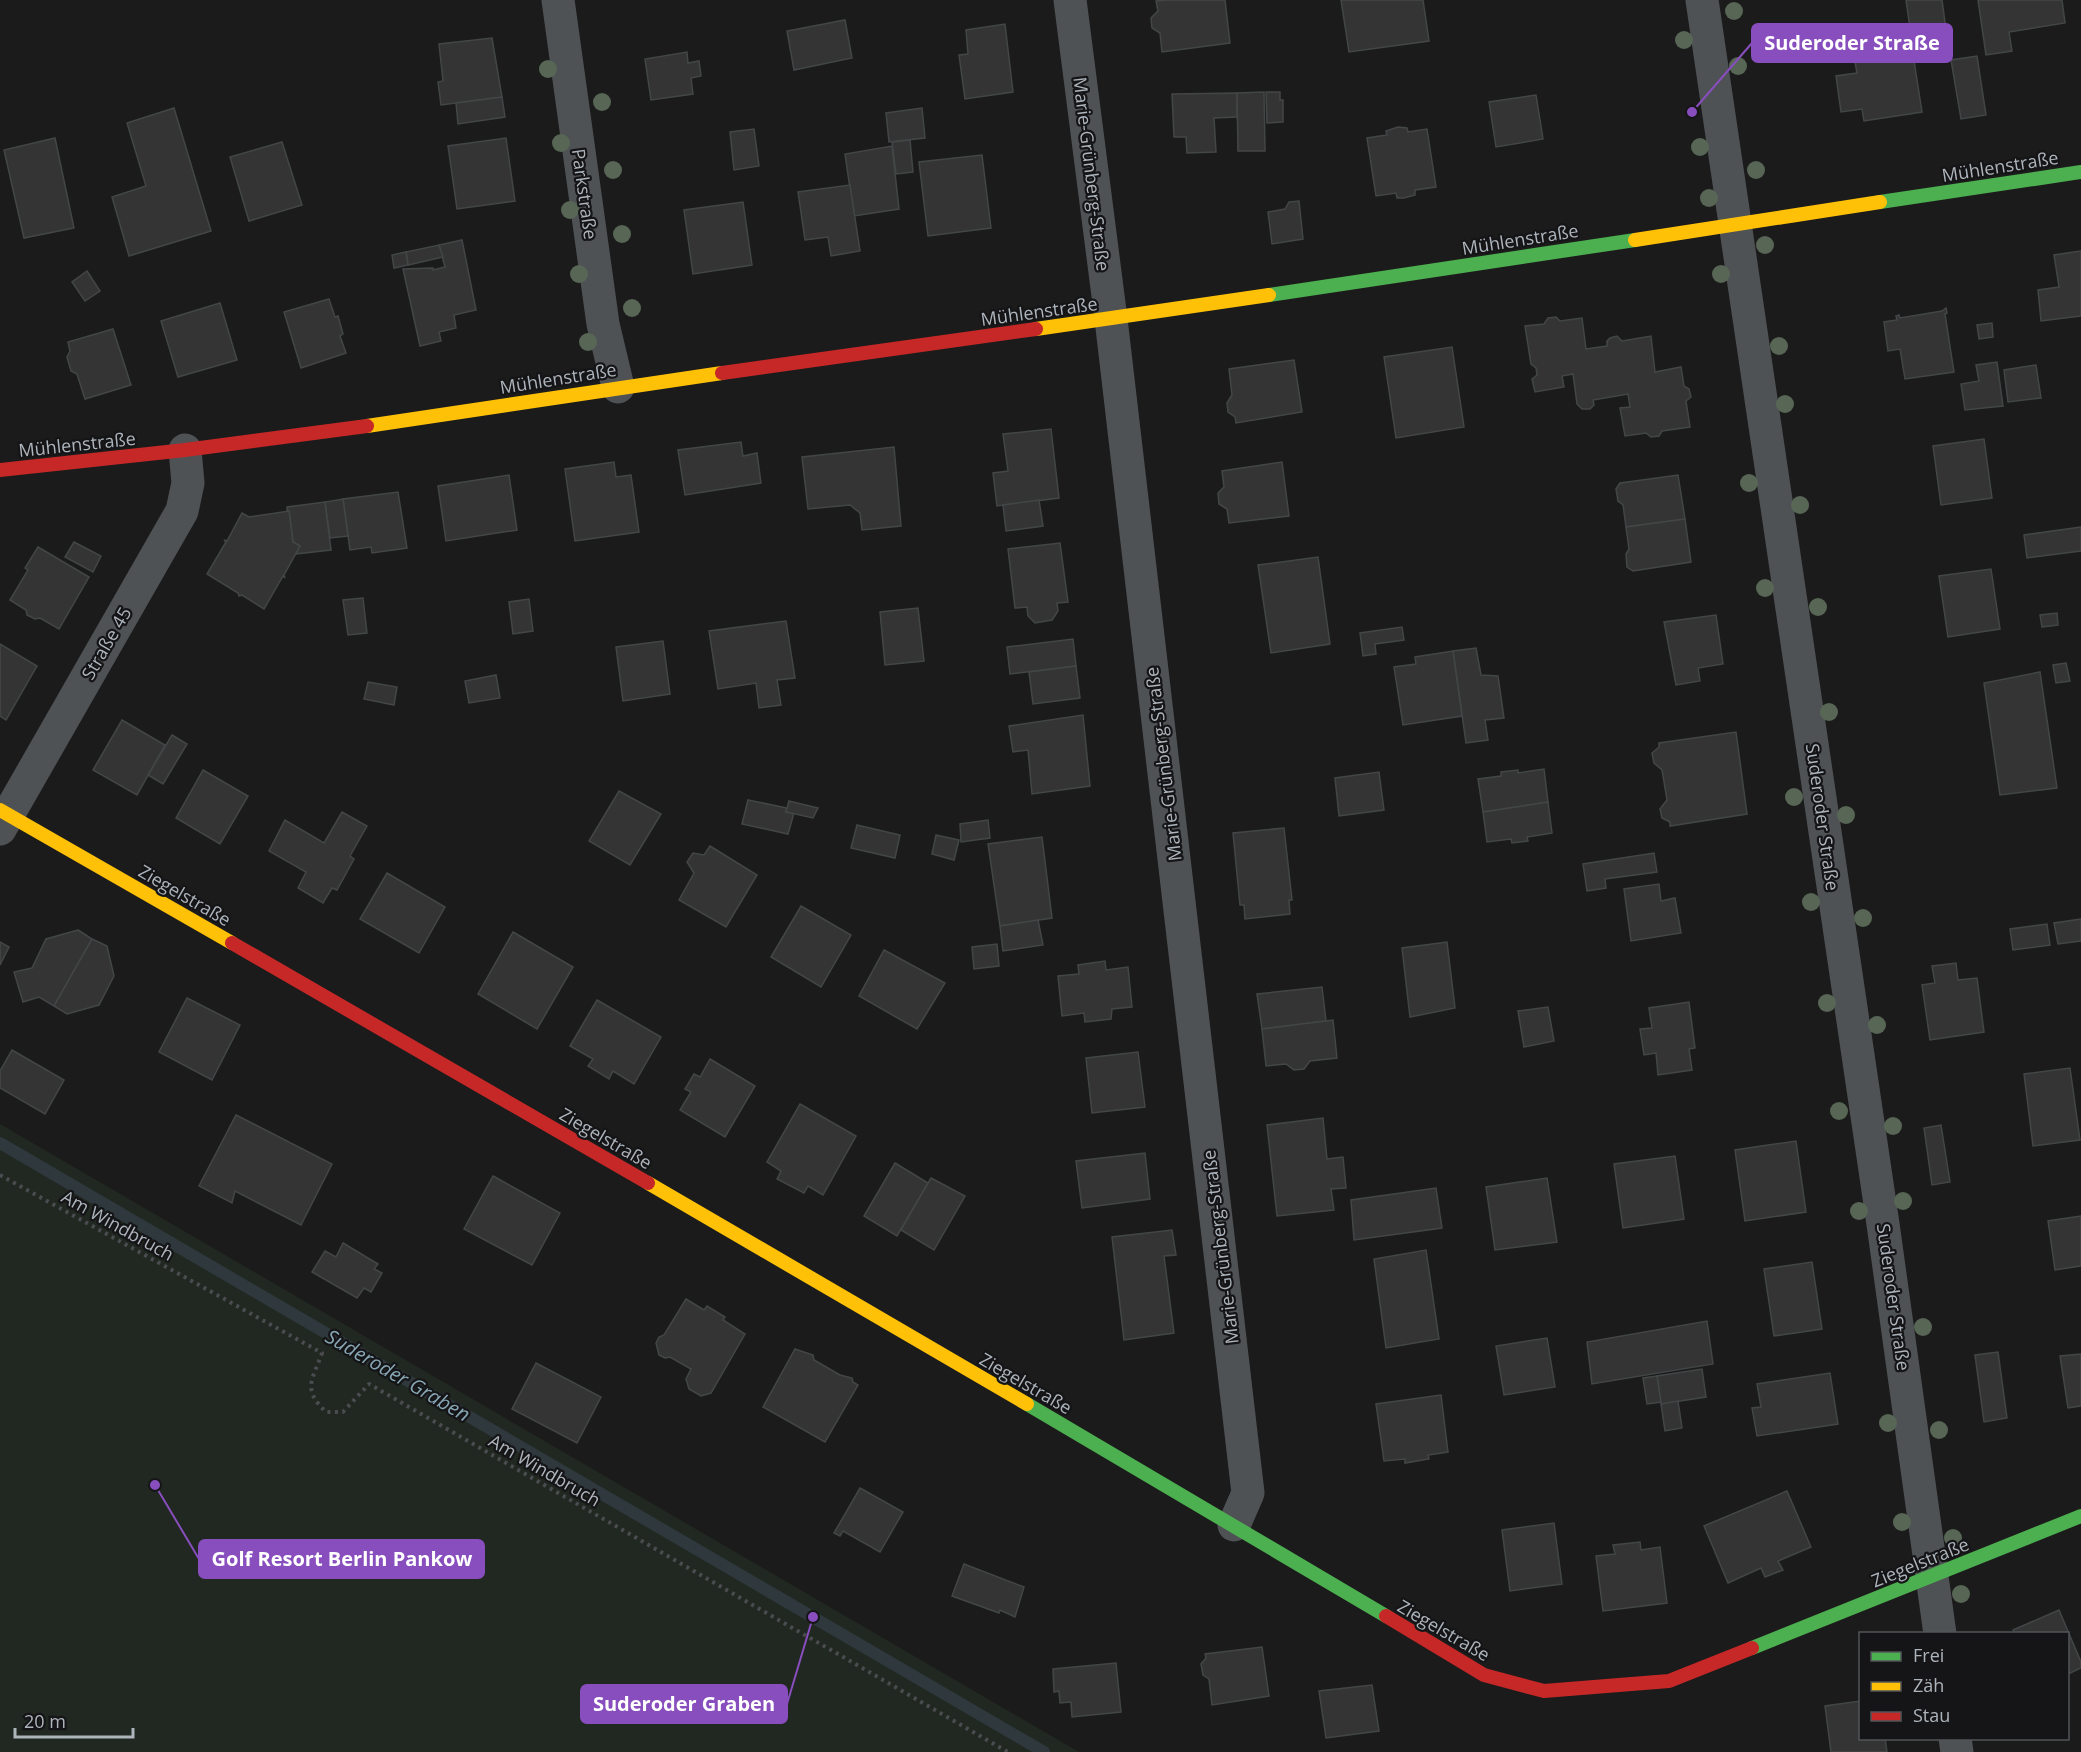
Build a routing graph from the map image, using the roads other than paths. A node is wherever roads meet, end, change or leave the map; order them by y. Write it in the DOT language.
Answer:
graph roads {
  1 [pos="558,0"];
  2 [pos="1070,0"];
  3 [pos="1702,0"];
  4 [pos="2081,172"];
  5 [pos="1736,225"];
  6 [pos="1111,319"];
  7 [pos="618,387"];
  8 [pos="185,450"];
  9 [pos="0,470"];
  10 [pos="3,818"];
  11 [pos="2081,1516"];
  12 [pos="1234,1526"];
  13 [pos="1932,1576"];
  14 [pos="1940,1632"];
  1 -- 7 [label="street, Parkstraße"];
  2 -- 6 [label="street, Marie-Grünberg-Straße"];
  3 -- 5 [label="street, Suderoder Straße"];
  4 -- 5 [label="street, Mühlenstraße"];
  5 -- 6 [label="street, Mühlenstraße"];
  5 -- 13 [label="street, Suderoder Straße"];
  6 -- 7 [label="street, Mühlenstraße"];
  6 -- 12 [label="street, Marie-Grünberg-Straße"];
  7 -- 8 [label="street, Mühlenstraße"];
  8 -- 9 [label="street, Mühlenstraße"];
  8 -- 10 [label="street, Straße 45"];
  10 -- 12 [label="street, Ziegelstraße"];
  11 -- 13 [label="street, Ziegelstraße"];
  12 -- 13 [label="street, Ziegelstraße"];
  13 -- 14 [label="street, Suderoder Straße"];
}
